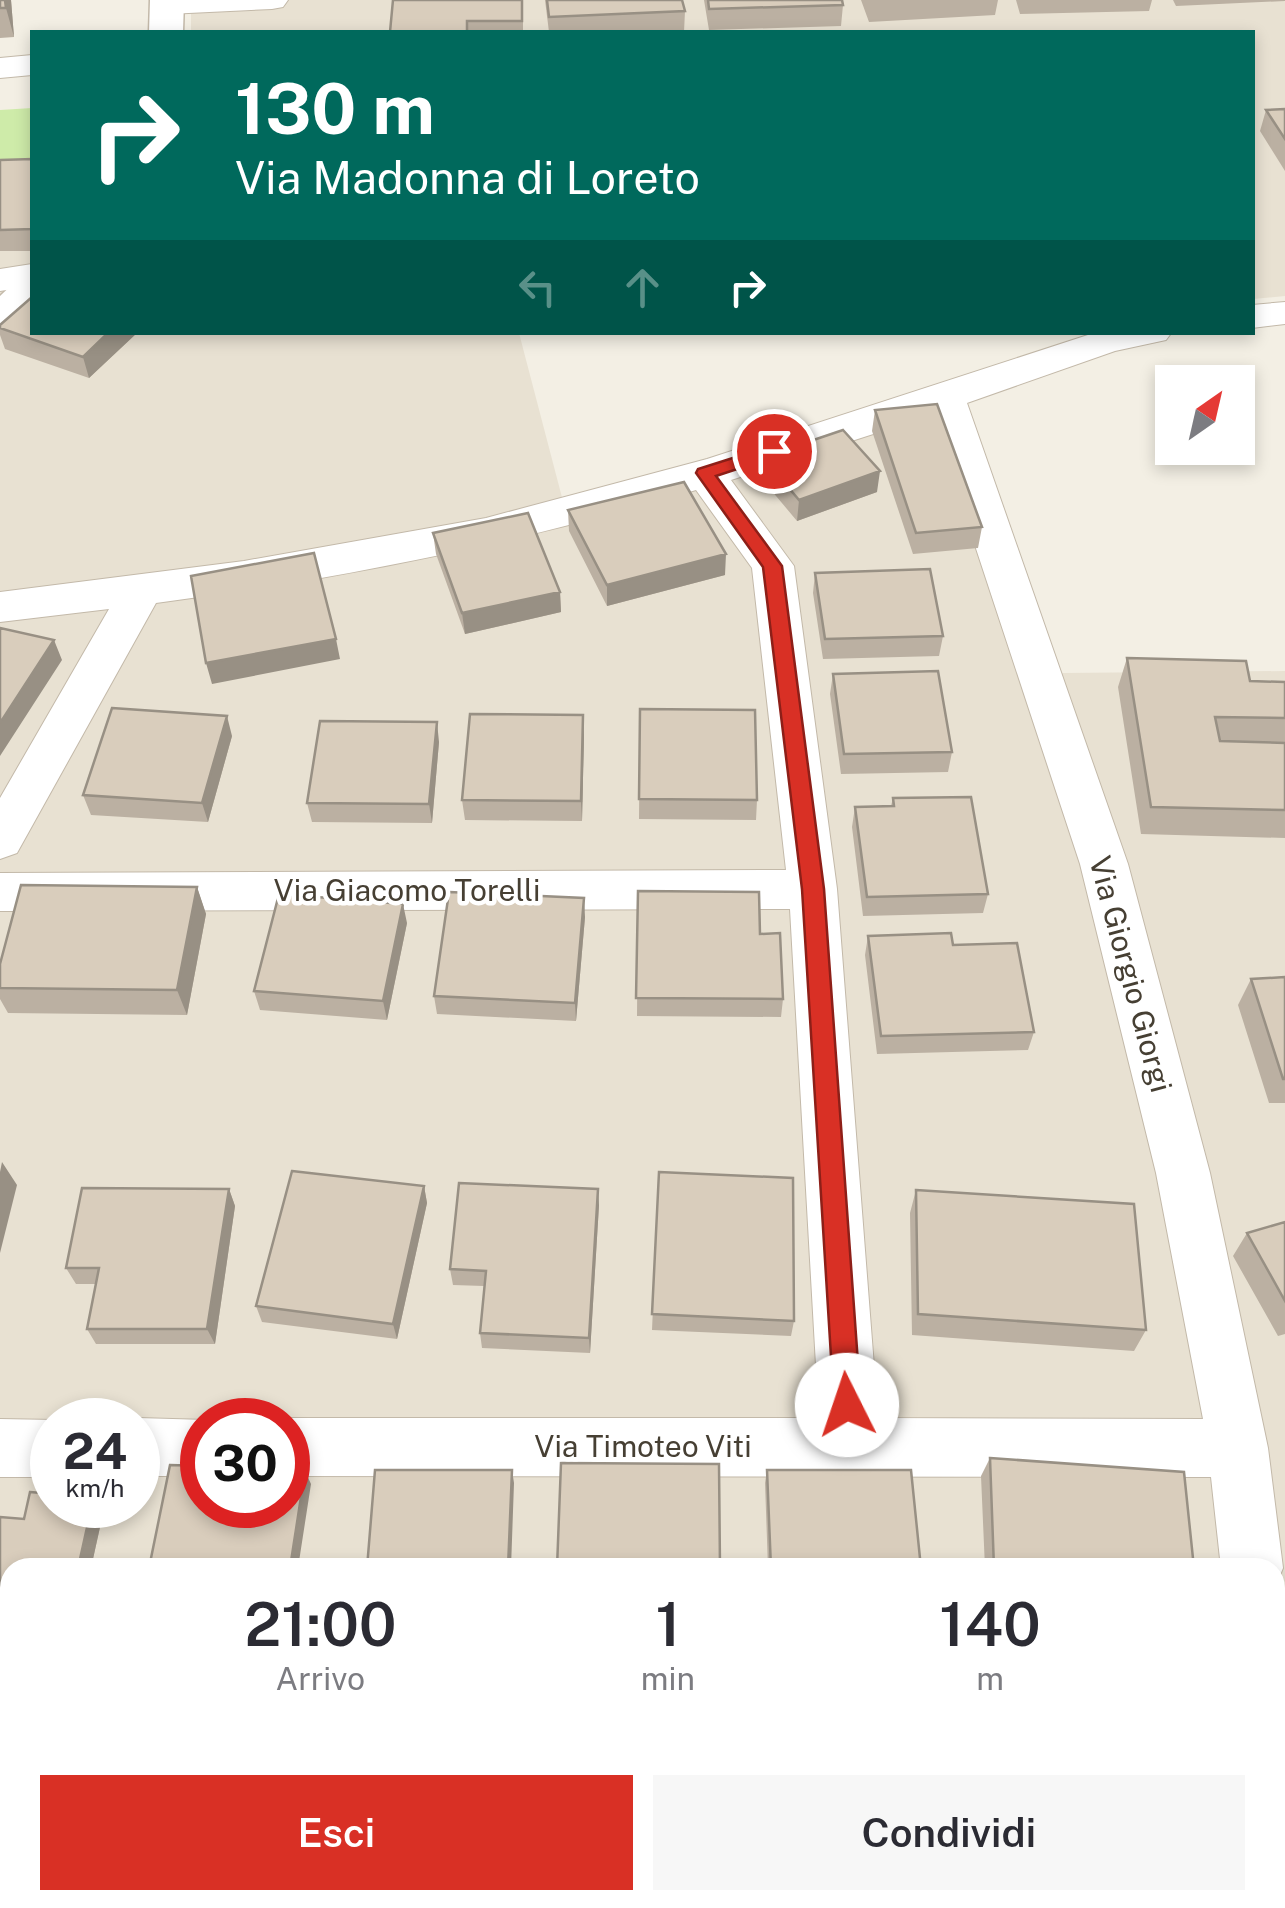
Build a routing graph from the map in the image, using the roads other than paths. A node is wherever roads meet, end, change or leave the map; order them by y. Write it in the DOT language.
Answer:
graph roads {
  1 [pos="272,0"];
  2 [pos="167,12"];
  3 [pos="30,65"];
  4 [pos="0,68"];
  5 [pos="30,276"];
  6 [pos="0,280"];
  7 [pos="30,290"];
  8 [pos="1285,313"];
  9 [pos="1255,316"];
  10 [pos="0,319"];
  11 [pos="1137,335"];
  12 [pos="945,396"];
  13 [pos="705,473"];
  14 [pos="141,591"];
  15 [pos="0,607"];
  16 [pos="0,840"];
  17 [pos="813,889"];
  18 [pos="0,892"];
  19 [pos="850,1445"];
  20 [pos="310,1447"];
  21 [pos="0,1448"];
  22 [pos="30,1448"];
  23 [pos="1238,1448"];
  24 [pos="1251,1558"];
  1 -- 2 [label="street"];
  3 -- 4 [label="street"];
  5 -- 6 [label="street"];
  7 -- 10 [label="street"];
  8 -- 9 [label="street"];
  11 -- 12 [label="street"];
  12 -- 13 [label="street"];
  12 -- 23 [label="street, Via Giorgio Giorgi"];
  13 -- 14 [label="street"];
  13 -- 17 [label="street"];
  14 -- 15 [label="street"];
  14 -- 16 [label="street"];
  17 -- 18 [label="street, Via Giacomo Torelli"];
  17 -- 19 [label="street"];
  19 -- 20 [label="street, Via Timoteo Viti"];
  19 -- 23 [label="street, Via Timoteo Viti"];
  21 -- 22 [label="street"];
  23 -- 24 [label="street, Via Giorgio Giorgi"];
}
